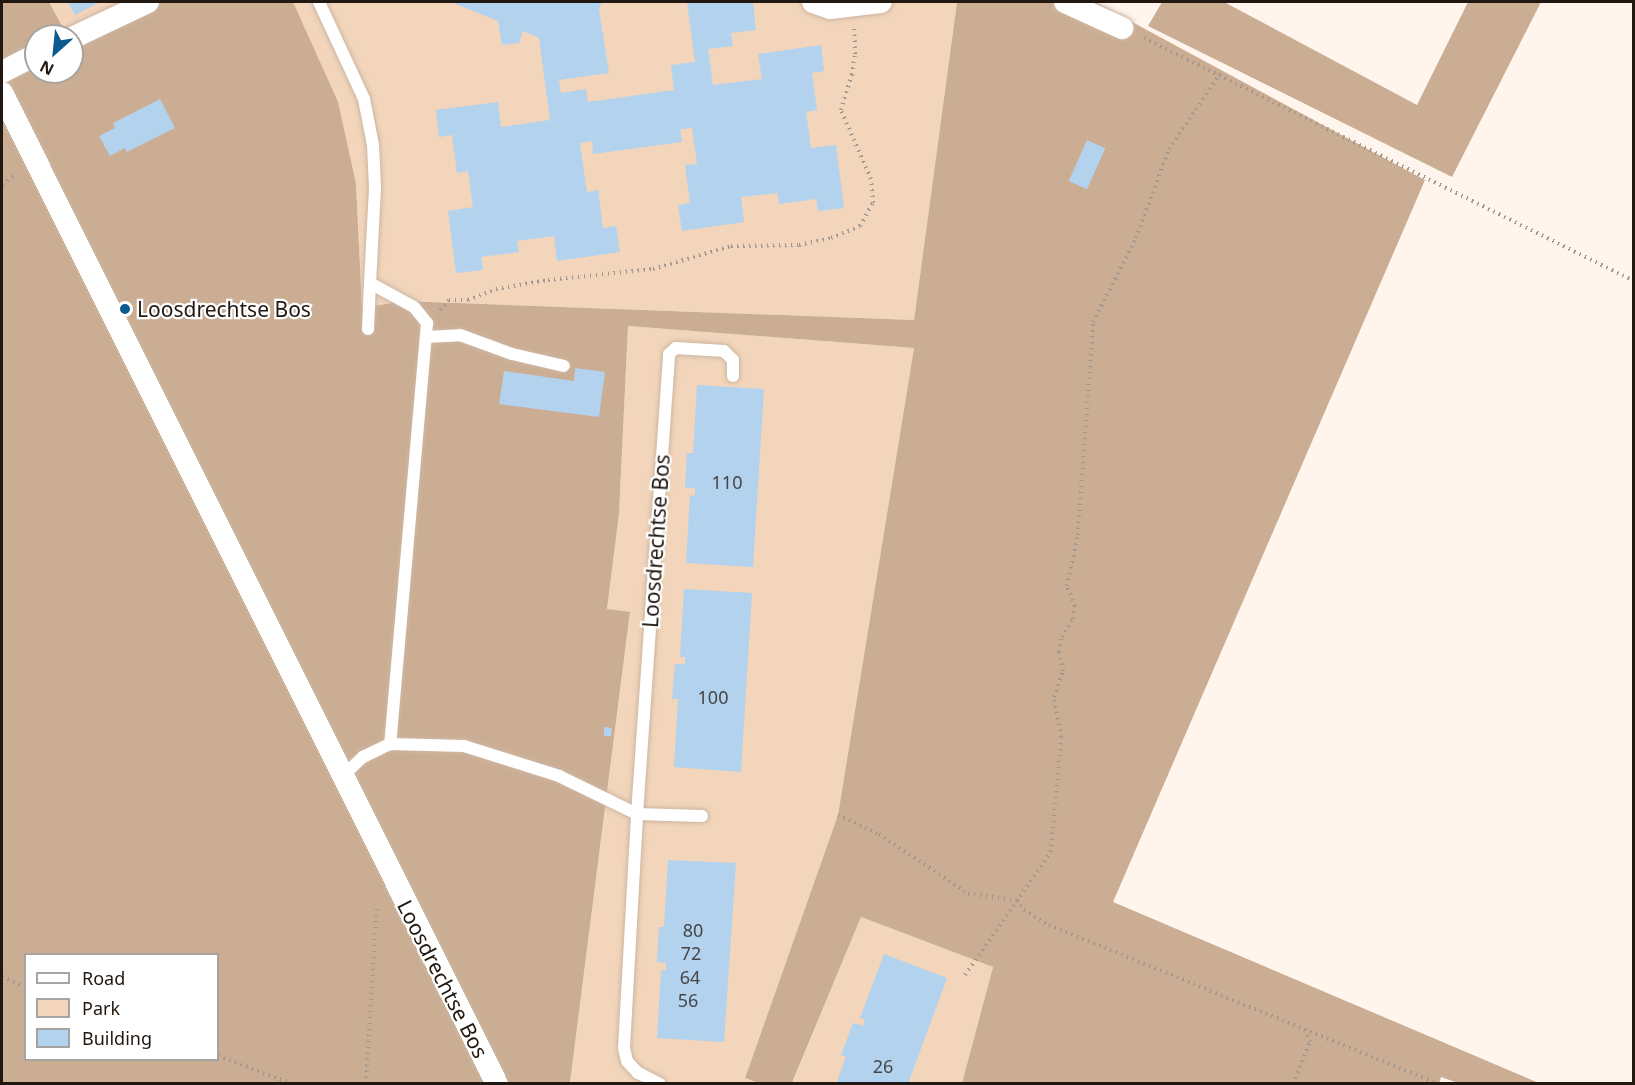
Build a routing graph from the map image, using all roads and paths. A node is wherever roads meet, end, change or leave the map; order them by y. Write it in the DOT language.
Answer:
graph roads {
  1 [pos="148,2"];
  2 [pos="319,2"];
  3 [pos="813,2"];
  4 [pos="881,2"];
  5 [pos="1065,2"];
  6 [pos="853,7"];
  7 [pos="1122,27"];
  8 [pos="84,32"];
  9 [pos="24,61"];
  10 [pos="2,72"];
  11 [pos="1220,74"];
  12 [pos="2,93"];
  13 [pos="1634,281"];
  14 [pos="370,284"];
  15 [pos="427,323"];
  16 [pos="368,329"];
  17 [pos="426,337"];
  18 [pos="564,366"];
  19 [pos="733,376"];
  20 [pos="390,744"];
  21 [pos="343,776"];
  22 [pos="636,813"];
  23 [pos="838,815"];
  24 [pos="702,816"];
  25 [pos="1017,900"];
  26 [pos="378,901"];
  27 [pos="965,975"];
  28 [pos="2,977"];
  29 [pos="24,985"];
  30 [pos="1304,1027"];
  31 [pos="219,1056"];
  32 [pos="293,1083"];
  33 [pos="366,1083"];
  34 [pos="497,1083"];
  35 [pos="660,1083"];
  36 [pos="1293,1083"];
  37 [pos="1439,1083"];
  1 -- 8 [label="street"];
  2 -- 14 [label="lane"];
  3 -- 6 [label="street"];
  4 -- 6 [label="street"];
  5 -- 7 [label="street"];
  6 -- 15 [label="path"];
  7 -- 11 [label="path"];
  9 -- 10 [label="street"];
  11 -- 13 [label="path"];
  11 -- 25 [label="path"];
  12 -- 21 [label="street, Loosdrechtse Bos"];
  14 -- 15 [label="lane"];
  14 -- 16 [label="lane"];
  15 -- 17 [label="lane"];
  17 -- 18 [label="lane"];
  17 -- 20 [label="lane"];
  19 -- 22 [label="lane, Loosdrechtse Bos"];
  20 -- 21 [label="lane"];
  20 -- 22 [label="lane"];
  21 -- 34 [label="street, Loosdrechtse Bos"];
  22 -- 24 [label="lane"];
  22 -- 35 [label="lane, Loosdrechtse Bos"];
  23 -- 25 [label="path"];
  25 -- 27 [label="path"];
  25 -- 30 [label="path"];
  26 -- 33 [label="path"];
  28 -- 29 [label="path"];
  30 -- 36 [label="path"];
  30 -- 37 [label="path"];
  31 -- 32 [label="path"];
}
